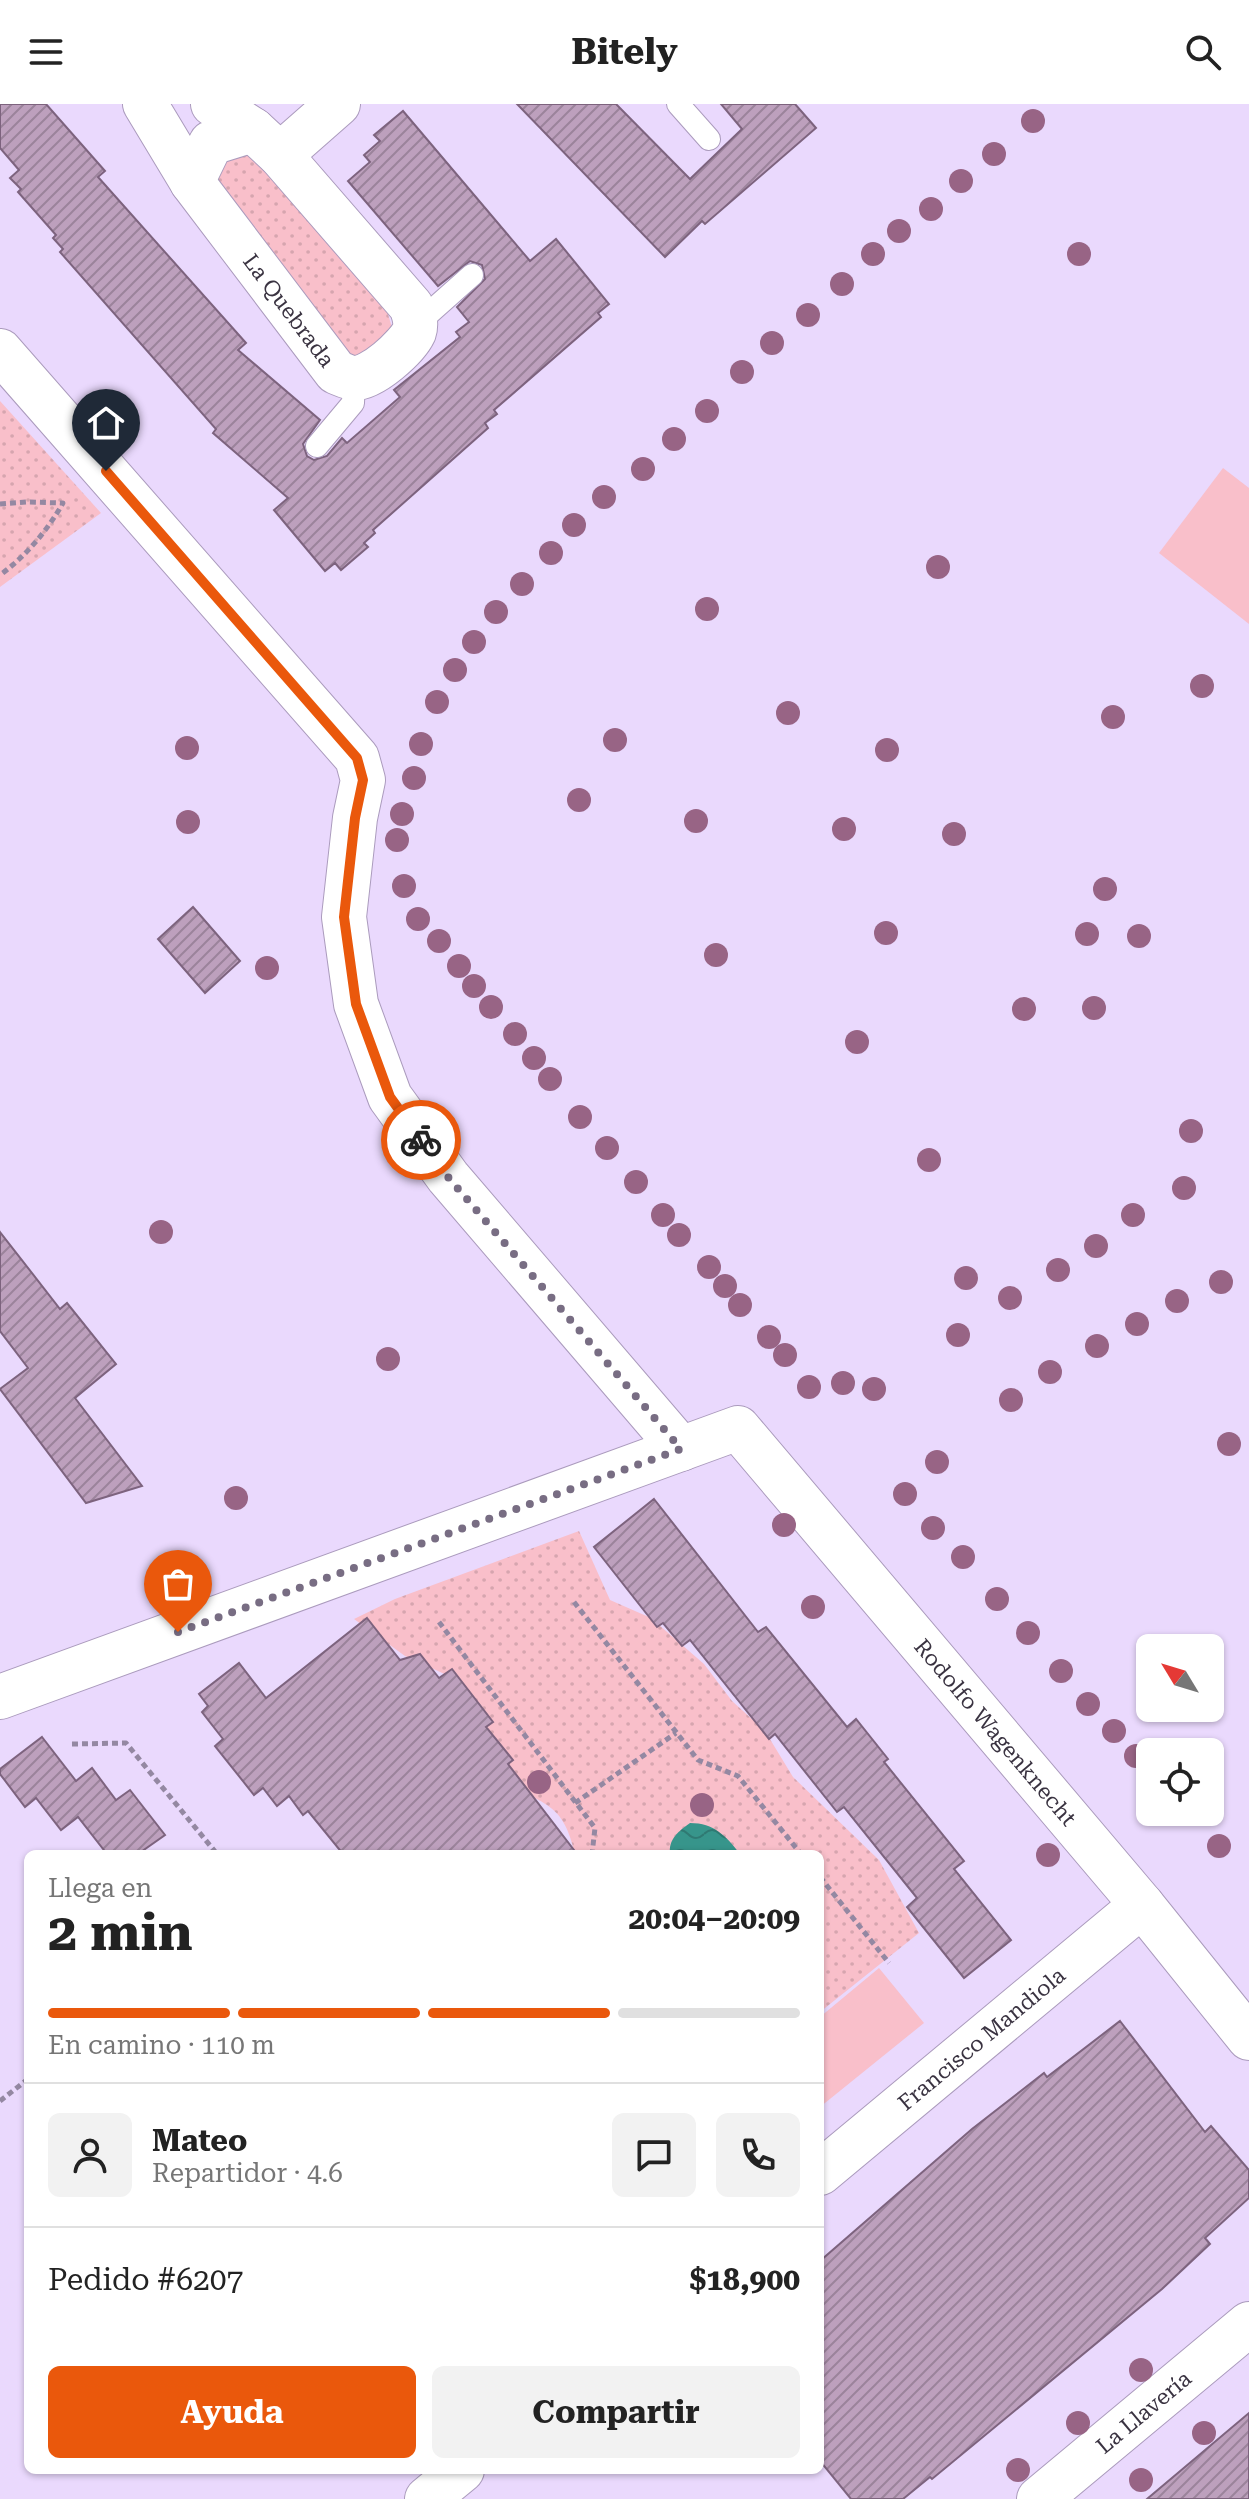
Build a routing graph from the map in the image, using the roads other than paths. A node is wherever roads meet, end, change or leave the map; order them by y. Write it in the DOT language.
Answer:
graph roads {
  1 [pos="145,104"];
  2 [pos="213,104"];
  3 [pos="338,104"];
  4 [pos="678,104"];
  5 [pos="709,139"];
  6 [pos="266,142"];
  7 [pos="192,182"];
  8 [pos="472,275"];
  9 [pos="415,318"];
  10 [pos="0,351"];
  11 [pos="354,378"];
  12 [pos="317,446"];
  13 [pos="681,1449"];
  14 [pos="0,1697"];
  15 [pos="1142,1905"];
  16 [pos="1249,2038"];
  17 [pos="824,2170"];
  18 [pos="1249,2324"];
  19 [pos="457,2474"];
  20 [pos="427,2499"];
  21 [pos="1039,2499"];
  1 -- 7 [label="street, La Quebrada"];
  2 -- 6 [label="street"];
  3 -- 6 [label="street"];
  4 -- 5 [label="lane"];
  6 -- 7 [label="street"];
  6 -- 9 [label="street"];
  7 -- 11 [label="street, La Quebrada"];
  8 -- 9 [label="lane"];
  9 -- 11 [label="street, La Quebrada"];
  10 -- 13 [label="street"];
  11 -- 12 [label="lane"];
  13 -- 14 [label="street"];
  13 -- 15 [label="street, Rodolfo Wagenknecht"];
  15 -- 16 [label="street, Rodolfo Wagenknecht"];
  15 -- 17 [label="street, Francisco Mandiola"];
  18 -- 21 [label="street, La Llavería"];
  19 -- 20 [label="street"];
}
